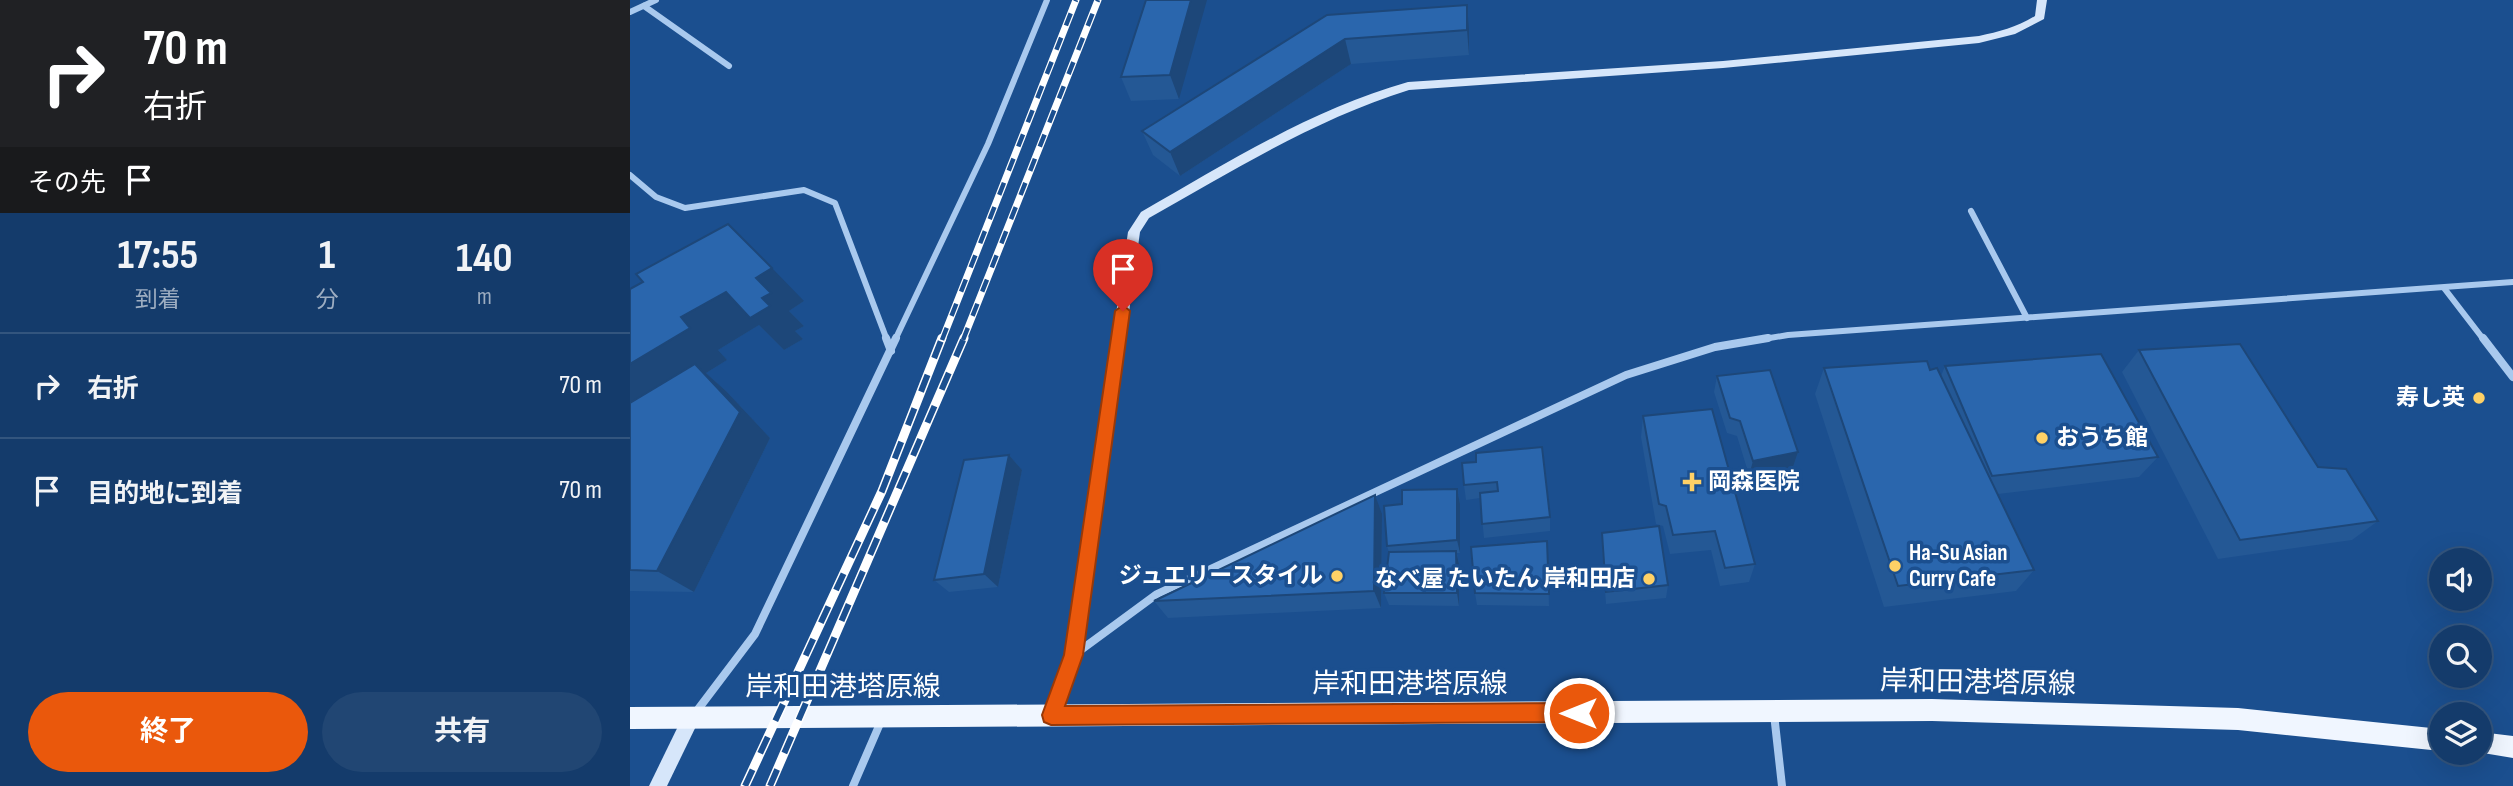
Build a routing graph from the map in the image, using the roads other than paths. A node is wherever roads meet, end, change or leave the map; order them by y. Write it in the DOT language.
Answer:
graph roads {
  1 [pos="656,0"];
  2 [pos="1047,0"];
  3 [pos="2042,0"];
  4 [pos="644,6"];
  5 [pos="630,12"];
  6 [pos="729,66"];
  7 [pos="630,175"];
  8 [pos="1971,211"];
  9 [pos="2513,282"];
  10 [pos="2444,288"];
  11 [pos="2027,318"];
  12 [pos="891,351"];
  13 [pos="2513,377"];
  14 [pos="1074,655"];
  15 [pos="1774,712"];
  16 [pos="1051,715"];
  17 [pos="883,717"];
  18 [pos="691,718"];
  19 [pos="630,719"];
  20 [pos="2429,739"];
  21 [pos="2492,744"];
  22 [pos="2513,747"];
  23 [pos="657,786"];
  24 [pos="853,786"];
  25 [pos="1782,786"];
  1 -- 4 [label="street"];
  2 -- 12 [label="street"];
  3 -- 14 [label="street"];
  4 -- 5 [label="street"];
  4 -- 6 [label="street"];
  7 -- 12 [label="street"];
  8 -- 11 [label="street"];
  9 -- 10 [label="street"];
  10 -- 11 [label="street"];
  10 -- 13 [label="street"];
  11 -- 14 [label="street"];
  12 -- 18 [label="street"];
  14 -- 16 [label="street"];
  15 -- 16 [label="main road, 岸和田港塔原線"];
  15 -- 20 [label="main road, 岸和田港塔原線"];
  15 -- 25 [label="street"];
  16 -- 17 [label="main road, 岸和田港塔原線"];
  17 -- 18 [label="main road, 岸和田港塔原線"];
  17 -- 24 [label="street"];
  18 -- 19 [label="main road, 岸和田港塔原線"];
  18 -- 23 [label="street"];
  21 -- 22 [label="main road"];
}
